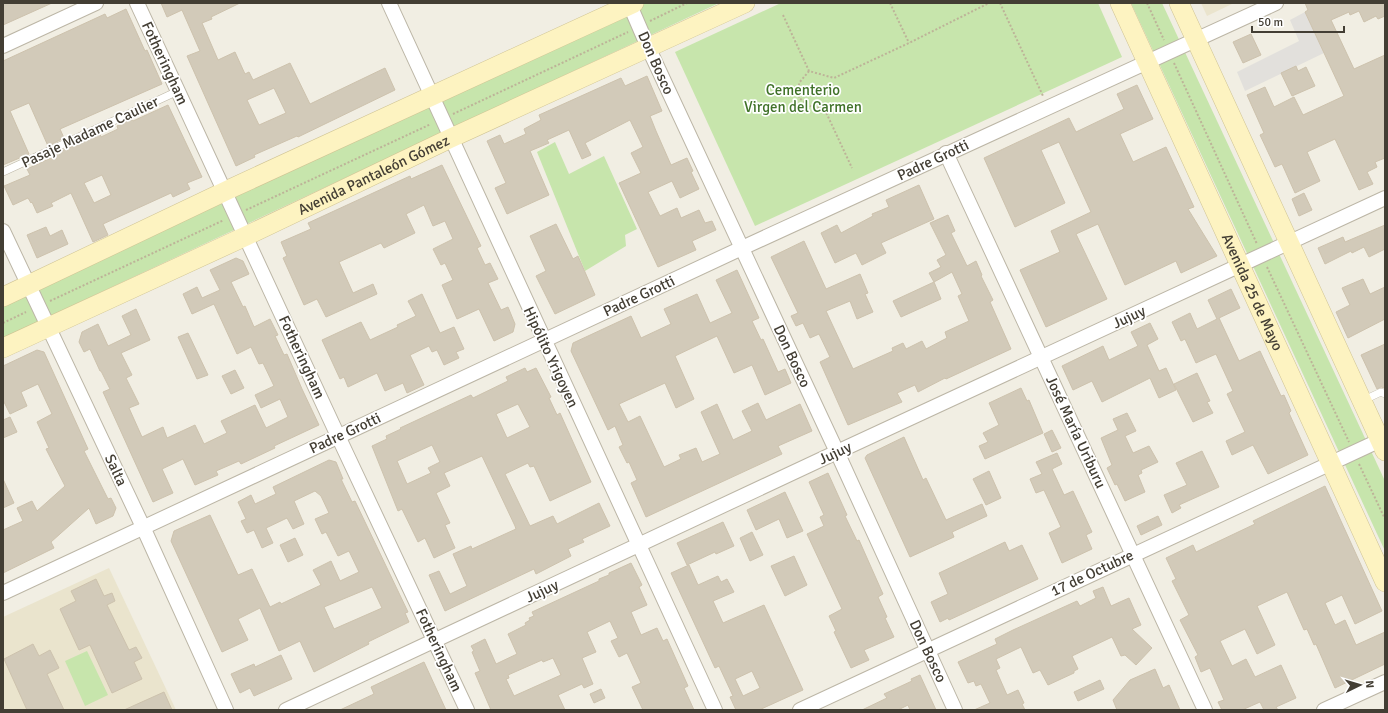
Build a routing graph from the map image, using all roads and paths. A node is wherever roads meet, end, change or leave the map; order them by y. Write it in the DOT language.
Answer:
graph roads {
  1 [pos="96,3"];
  2 [pos="138,3"];
  3 [pos="389,3"];
  4 [pos="687,3"];
  5 [pos="745,3"];
  6 [pos="890,3"];
  7 [pos="989,3"];
  8 [pos="1000,3"];
  9 [pos="1120,3"];
  10 [pos="1178,3"];
  11 [pos="1276,3"];
  12 [pos="631,4"];
  13 [pos="783,15"];
  14 [pos="639,26"];
  15 [pos="1196,41"];
  16 [pos="909,43"];
  17 [pos="3,46"];
  18 [pos="648,47"];
  19 [pos="1148,63"];
  20 [pos="809,71"];
  21 [pos="178,91"];
  22 [pos="432,96"];
  23 [pos="1048,107"];
  24 [pos="442,118"];
  25 [pos="451,138"];
  26 [pos="946,153"];
  27 [pos="852,168"];
  28 [pos="3,172"];
  29 [pos="224,192"];
  30 [pos="1385,198"];
  31 [pos="236,214"];
  32 [pos="3,232"];
  33 [pos="246,236"];
  34 [pos="1289,243"];
  35 [pos="742,248"];
  36 [pos="1240,265"];
  37 [pos="28,285"];
  38 [pos="3,296"];
  39 [pos="38,306"];
  40 [pos="3,323"];
  41 [pos="48,326"];
  42 [pos="544,341"];
  43 [pos="3,348"];
  44 [pos="1042,358"];
  45 [pos="1385,394"];
  46 [pos="1362,401"];
  47 [pos="338,436"];
  48 [pos="1383,443"];
  49 [pos="837,452"];
  50 [pos="1330,463"];
  51 [pos="143,527"];
  52 [pos="639,546"];
  53 [pos="1132,554"];
  54 [pos="1385,582"];
  55 [pos="3,593"];
  56 [pos="435,640"];
  57 [pos="928,650"];
  58 [pos="1385,682"];
  59 [pos="226,710"];
  60 [pos="286,710"];
  61 [pos="467,710"];
  62 [pos="715,710"];
  63 [pos="800,710"];
  64 [pos="955,710"];
  65 [pos="1205,710"];
  66 [pos="1324,710"];
  1 -- 17 [label="street"];
  2 -- 21 [label="street, Fotheringham"];
  3 -- 22 [label="street, Hipólito Yrigoyen"];
  4 -- 14 [label="path"];
  5 -- 18 [label="main road, Avenida Pantaleón Gómez"];
  6 -- 16 [label="path"];
  7 -- 16 [label="path"];
  8 -- 23 [label="path"];
  9 -- 19 [label="main road, Avenida 25 de Mayo"];
  10 -- 15 [label="main road"];
  11 -- 15 [label="street, Padre Grotti"];
  12 -- 14 [label="street, Don Bosco"];
  12 -- 22 [label="main road"];
  13 -- 20 [label="path"];
  14 -- 18 [label="street, Don Bosco"];
  14 -- 24 [label="path"];
  15 -- 19 [label="street, Padre Grotti"];
  15 -- 34 [label="main road"];
  16 -- 20 [label="path"];
  18 -- 25 [label="main road, Avenida Pantaleón Gómez"];
  18 -- 35 [label="street, Don Bosco"];
  19 -- 23 [label="street, Padre Grotti"];
  19 -- 36 [label="main road, Avenida 25 de Mayo"];
  20 -- 27 [label="path"];
  21 -- 28 [label="lane, Pasaje Madame Caulier"];
  21 -- 29 [label="street, Fotheringham"];
  22 -- 24 [label="street, Hipólito Yrigoyen"];
  22 -- 29 [label="main road"];
  23 -- 26 [label="street, Padre Grotti"];
  24 -- 25 [label="street, Hipólito Yrigoyen"];
  24 -- 31 [label="path"];
  25 -- 33 [label="main road, Avenida Pantaleón Gómez"];
  25 -- 42 [label="street, Hipólito Yrigoyen"];
  26 -- 35 [label="street, Padre Grotti"];
  26 -- 44 [label="street, José María Uriburu"];
  29 -- 31 [label="street, Fotheringham"];
  29 -- 37 [label="main road"];
  30 -- 34 [label="street, Jujuy"];
  31 -- 33 [label="street, Fotheringham"];
  31 -- 39 [label="path"];
  32 -- 37 [label="street, Salta"];
  33 -- 41 [label="main road, Avenida Pantaleón Gómez"];
  33 -- 47 [label="street, Fotheringham"];
  34 -- 36 [label="street, Jujuy"];
  34 -- 46 [label="main road"];
  35 -- 42 [label="street, Padre Grotti"];
  35 -- 49 [label="street, Don Bosco"];
  36 -- 44 [label="street, Jujuy"];
  36 -- 50 [label="main road, Avenida 25 de Mayo"];
  37 -- 38 [label="main road"];
  37 -- 39 [label="street, Salta"];
  39 -- 40 [label="path"];
  39 -- 41 [label="street, Salta"];
  41 -- 43 [label="main road, Avenida Pantaleón Gómez"];
  41 -- 51 [label="street, Salta"];
  42 -- 47 [label="street, Padre Grotti"];
  42 -- 52 [label="street, Hipólito Yrigoyen"];
  44 -- 49 [label="street, Jujuy"];
  44 -- 53 [label="street, José María Uriburu"];
  45 -- 46 [label="lane"];
  46 -- 48 [label="main road"];
  47 -- 51 [label="street, Padre Grotti"];
  47 -- 56 [label="street, Fotheringham"];
  48 -- 50 [label="street, 17 de Octubre"];
  49 -- 52 [label="street, Jujuy"];
  49 -- 57 [label="street, Don Bosco"];
  50 -- 53 [label="street, 17 de Octubre"];
  50 -- 54 [label="main road, Avenida 25 de Mayo"];
  51 -- 55 [label="street, Padre Grotti"];
  51 -- 59 [label="street, Salta"];
  52 -- 56 [label="street, Jujuy"];
  52 -- 62 [label="street, Hipólito Yrigoyen"];
  53 -- 57 [label="street, 17 de Octubre"];
  53 -- 65 [label="street, José María Uriburu"];
  56 -- 60 [label="street, Jujuy"];
  56 -- 61 [label="street, Fotheringham"];
  57 -- 63 [label="street, 17 de Octubre"];
  57 -- 64 [label="street, Don Bosco"];
  58 -- 66 [label="street"];
}
